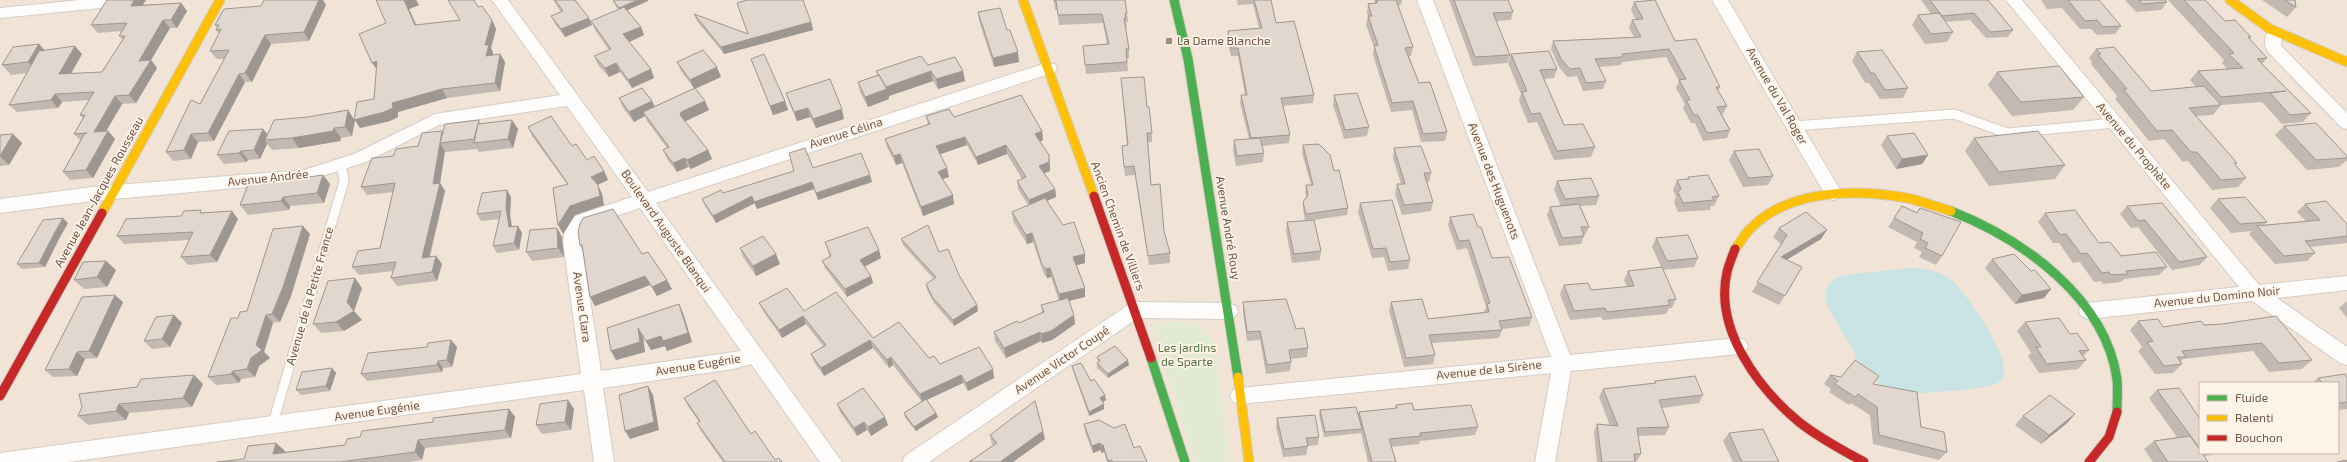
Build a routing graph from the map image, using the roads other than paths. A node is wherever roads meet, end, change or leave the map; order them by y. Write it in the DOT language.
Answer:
graph roads {
  1 [pos="131,0"];
  2 [pos="220,0"];
  3 [pos="500,0"];
  4 [pos="1023,0"];
  5 [pos="1174,0"];
  6 [pos="1425,0"];
  7 [pos="1720,0"];
  8 [pos="2014,0"];
  9 [pos="2230,0"];
  10 [pos="2238,0"];
  11 [pos="0,13"];
  12 [pos="2274,36"];
  13 [pos="2347,62"];
  14 [pos="1049,68"];
  15 [pos="573,99"];
  16 [pos="2115,123"];
  17 [pos="2347,123"];
  18 [pos="1794,126"];
  19 [pos="341,165"];
  20 [pos="112,193"];
  21 [pos="1833,193"];
  22 [pos="643,200"];
  23 [pos="0,206"];
  24 [pos="2347,283"];
  25 [pos="2255,293"];
  26 [pos="1135,310"];
  27 [pos="1229,311"];
  28 [pos="2088,311"];
  29 [pos="1738,346"];
  30 [pos="754,355"];
  31 [pos="2347,357"];
  32 [pos="1563,362"];
  33 [pos="593,381"];
  34 [pos="0,396"];
  35 [pos="1240,396"];
  36 [pos="272,426"];
  37 [pos="0,462"];
  38 [pos="604,462"];
  39 [pos="832,462"];
  40 [pos="912,462"];
  41 [pos="1185,462"];
  42 [pos="1249,462"];
  43 [pos="1545,462"];
  44 [pos="1864,462"];
  45 [pos="2089,462"];
  1 -- 11 [label="street"];
  2 -- 20 [label="street, Avenue Jean-Jacques Rousseau"];
  3 -- 15 [label="street, Boulevard Auguste Blanqui"];
  4 -- 14 [label="street, Ancien Chemin de Villiers"];
  5 -- 27 [label="street, Avenue André Rouy"];
  6 -- 32 [label="street, Avenue des Huguenots"];
  7 -- 18 [label="street, Avenue du Val Roger"];
  8 -- 16 [label="street, Avenue du Prophète"];
  9 -- 13 [label="street"];
  10 -- 13 [label="street"];
  12 -- 17 [label="street"];
  14 -- 22 [label="street, Avenue Célina"];
  14 -- 26 [label="street, Ancien Chemin de Villiers"];
  15 -- 19 [label="street, Avenue Andrée"];
  15 -- 22 [label="street, Boulevard Auguste Blanqui"];
  16 -- 18 [label="lane"];
  16 -- 25 [label="street, Avenue du Prophète"];
  18 -- 21 [label="street, Avenue du Val Roger"];
  19 -- 20 [label="street, Avenue Andrée"];
  19 -- 36 [label="lane, Avenue de la Petite France"];
  20 -- 23 [label="street, Avenue Andrée"];
  20 -- 34 [label="street, Avenue Jean-Jacques Rousseau"];
  21 -- 28 [label="street"];
  21 -- 29 [label="street"];
  22 -- 30 [label="street, Boulevard Auguste Blanqui"];
  22 -- 33 [label="street, Avenue Clara"];
  24 -- 25 [label="street, Avenue du Domino Noir"];
  25 -- 28 [label="street, Avenue du Domino Noir"];
  25 -- 31 [label="street, Avenue du Prophète"];
  26 -- 27 [label="street"];
  26 -- 40 [label="street, Avenue Victor Coupé"];
  26 -- 41 [label="street, Ancien Chemin de Villiers"];
  27 -- 35 [label="street, Avenue André Rouy"];
  28 -- 45 [label="street"];
  29 -- 32 [label="street, Avenue de la Sirène"];
  29 -- 44 [label="street"];
  30 -- 33 [label="street, Avenue Eugénie"];
  30 -- 39 [label="street, Boulevard Auguste Blanqui"];
  32 -- 35 [label="street, Avenue de la Sirène"];
  32 -- 43 [label="street"];
  33 -- 36 [label="street, Avenue Eugénie"];
  33 -- 38 [label="street, Avenue Clara"];
  35 -- 42 [label="street, Avenue André Rouy"];
  36 -- 37 [label="street, Avenue Eugénie"];
}
